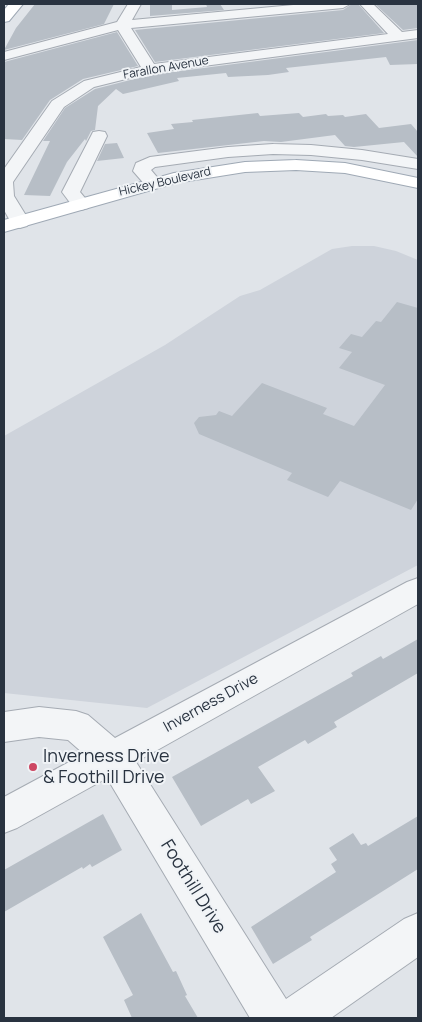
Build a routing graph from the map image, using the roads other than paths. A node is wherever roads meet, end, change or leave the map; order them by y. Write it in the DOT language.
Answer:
graph roads {
  1 [pos="16,4"];
  2 [pos="134,4"];
  3 [pos="343,4"];
  4 [pos="366,4"];
  5 [pos="245,8"];
  6 [pos="4,18"];
  7 [pos="122,25"];
  8 [pos="418,34"];
  9 [pos="398,36"];
  10 [pos="4,56"];
  11 [pos="150,69"];
  12 [pos="99,136"];
  13 [pos="418,164"];
  14 [pos="153,183"];
  15 [pos="418,183"];
  16 [pos="81,204"];
  17 [pos="12,224"];
  18 [pos="418,590"];
  19 [pos="4,726"];
  20 [pos="113,757"];
  21 [pos="4,816"];
  22 [pos="418,933"];
  23 [pos="274,1018"];
  24 [pos="295,1018"];
  1 -- 6 [label="main road"];
  2 -- 7 [label="street"];
  3 -- 5 [label="street"];
  4 -- 9 [label="street"];
  5 -- 7 [label="street"];
  7 -- 10 [label="street"];
  7 -- 11 [label="street"];
  8 -- 9 [label="street, Farallon Avenue"];
  9 -- 11 [label="street, Farallon Avenue"];
  11 -- 17 [label="street, Farallon Avenue"];
  12 -- 16 [label="street"];
  13 -- 14 [label="street"];
  14 -- 15 [label="main road, Hickey Boulevard"];
  14 -- 16 [label="main road, Hickey Boulevard"];
  16 -- 17 [label="main road, Hickey Boulevard"];
  18 -- 20 [label="street, Inverness Drive"];
  19 -- 20 [label="street, Foothill Drive"];
  20 -- 21 [label="street, Inverness Drive"];
  20 -- 23 [label="street, Foothill Drive"];
  22 -- 24 [label="street"];
}
